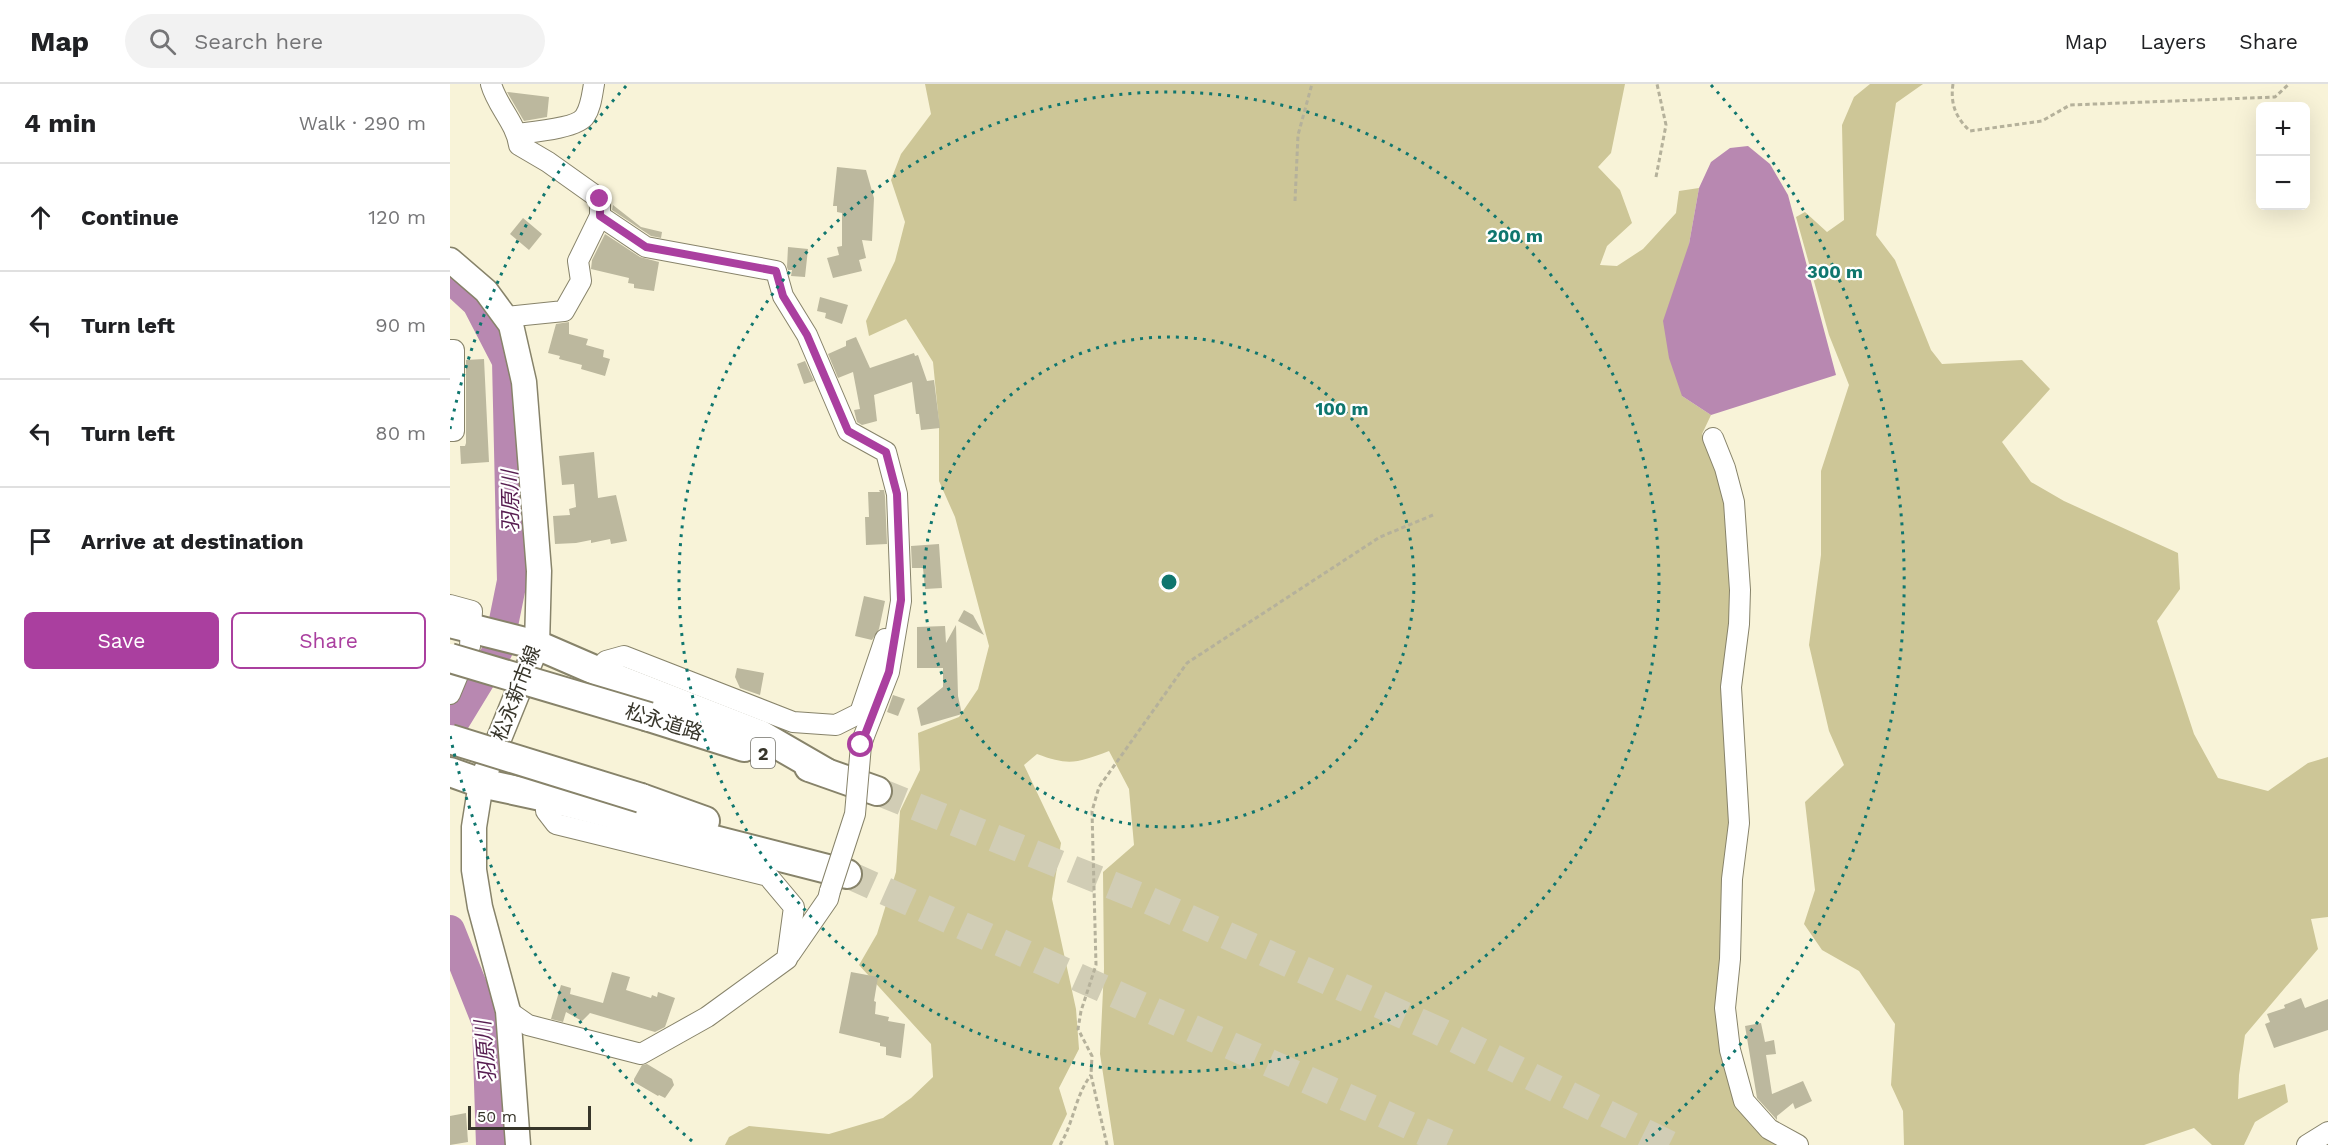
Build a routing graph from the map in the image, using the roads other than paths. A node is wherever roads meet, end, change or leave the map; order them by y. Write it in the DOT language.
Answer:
graph roads {
  1 [pos="491,84"];
  2 [pos="594,84"];
  3 [pos="518,134"];
  4 [pos="600,216"];
  5 [pos="450,260"];
  6 [pos="505,316"];
  7 [pos="450,351"];
  8 [pos="450,431"];
  9 [pos="1713,438"];
  10 [pos="450,605"];
  11 [pos="461,626"];
  12 [pos="891,637"];
  13 [pos="537,645"];
  14 [pos="450,658"];
  15 [pos="597,671"];
  16 [pos="450,694"];
  17 [pos="450,739"];
  18 [pos="450,772"];
  19 [pos="825,772"];
  20 [pos="480,782"];
  21 [pos="877,791"];
  22 [pos="546,797"];
  23 [pos="839,883"];
  24 [pos="787,959"];
  25 [pos="508,1011"];
  26 [pos="2328,1132"];
  27 [pos="518,1145"];
  28 [pos="1798,1145"];
  29 [pos="2307,1145"];
  1 -- 3 [label="street"];
  2 -- 3 [label="street"];
  3 -- 4 [label="street"];
  4 -- 6 [label="street"];
  4 -- 12 [label="street"];
  5 -- 6 [label="main road, 松永新市線"];
  6 -- 13 [label="main road, 松永新市線"];
  7 -- 8 [label="street"];
  9 -- 28 [label="street"];
  10 -- 11 [label="street"];
  11 -- 13 [label="highway"];
  11 -- 16 [label="street"];
  12 -- 15 [label="street"];
  12 -- 23 [label="street, bridge"];
  13 -- 15 [label="highway"];
  13 -- 20 [label="main road, 松永新市線"];
  14 -- 19 [label="highway, 松永道路 / 2, bridge"];
  15 -- 19 [label="highway"];
  17 -- 23 [label="highway, bridge"];
  18 -- 20 [label="highway"];
  19 -- 21 [label="highway, 松永道路 / 2"];
  20 -- 22 [label="highway"];
  20 -- 25 [label="main road, 松永新市線"];
  22 -- 23 [label="highway"];
  22 -- 24 [label="street"];
  23 -- 24 [label="street"];
  24 -- 25 [label="street"];
  25 -- 27 [label="main road, 松永新市線"];
  26 -- 29 [label="street"];
}
